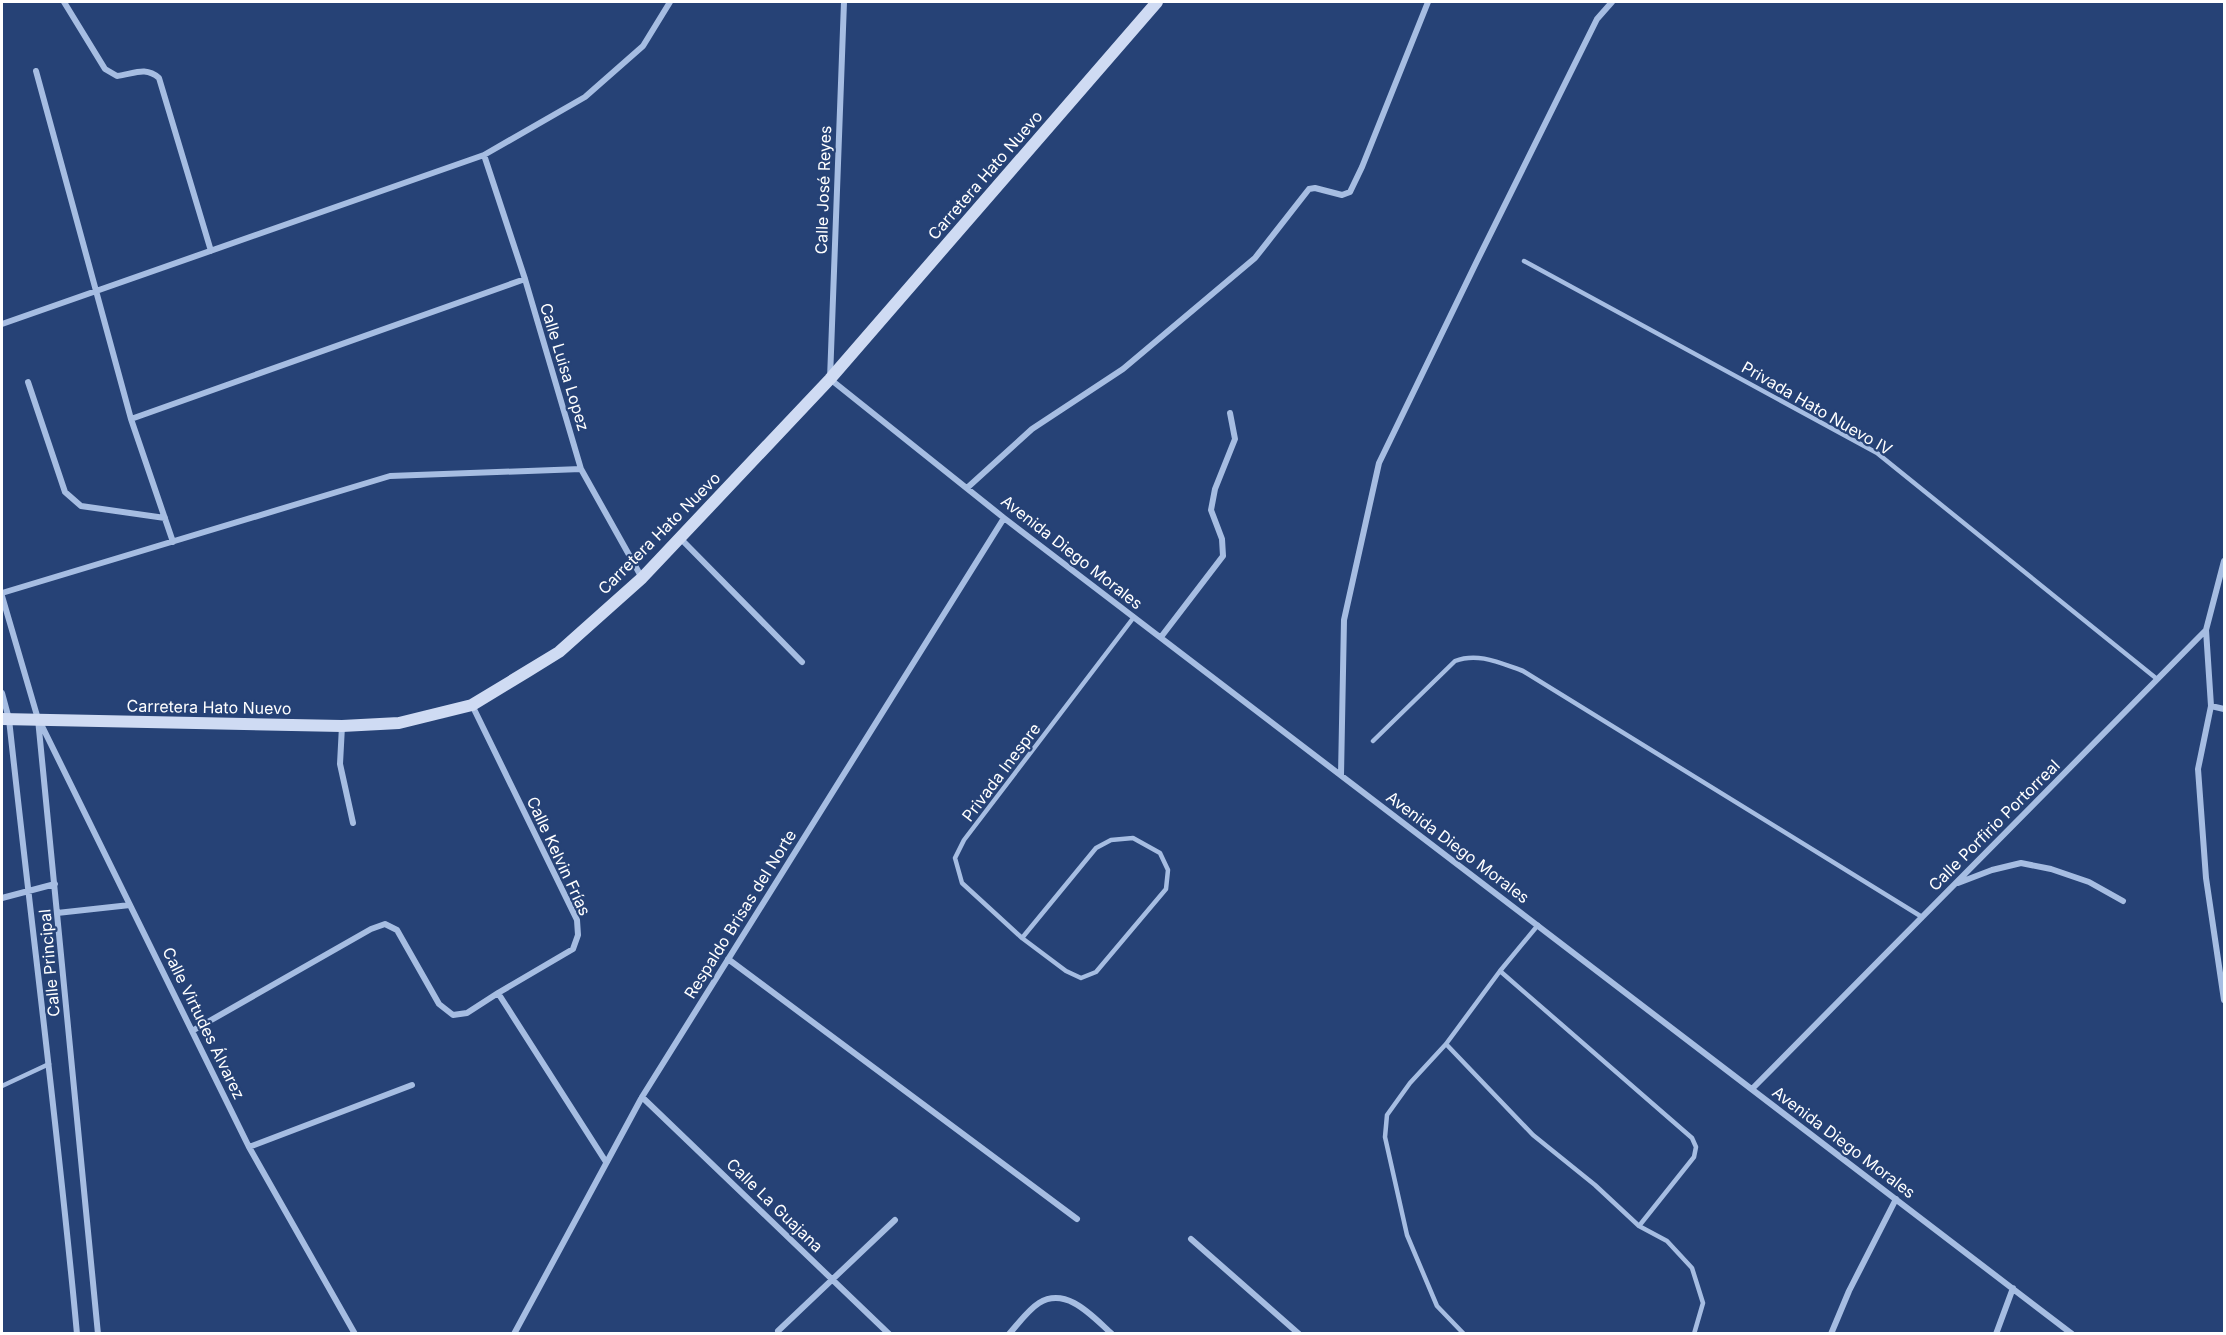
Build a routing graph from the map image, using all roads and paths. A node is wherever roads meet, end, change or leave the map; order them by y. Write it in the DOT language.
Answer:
graph roads {
  1 [pos="64,2"];
  2 [pos="669,2"];
  3 [pos="844,2"];
  4 [pos="1157,2"];
  5 [pos="1428,2"];
  6 [pos="1612,2"];
  7 [pos="36,71"];
  8 [pos="484,155"];
  9 [pos="211,251"];
  10 [pos="1524,261"];
  11 [pos="525,279"];
  12 [pos="97,291"];
  13 [pos="2,324"];
  14 [pos="830,379"];
  15 [pos="28,382"];
  16 [pos="1230,413"];
  17 [pos="131,419"];
  18 [pos="581,469"];
  19 [pos="968,488"];
  20 [pos="165,518"];
  21 [pos="1004,518"];
  22 [pos="680,538"];
  23 [pos="173,542"];
  24 [pos="2224,561"];
  25 [pos="642,578"];
  26 [pos="2,594"];
  27 [pos="1134,617"];
  28 [pos="2206,630"];
  29 [pos="1161,637"];
  30 [pos="802,662"];
  31 [pos="2157,679"];
  32 [pos="2,693"];
  33 [pos="472,705"];
  34 [pos="2211,706"];
  35 [pos="2224,709"];
  36 [pos="5,719"];
  37 [pos="39,719"];
  38 [pos="342,726"];
  39 [pos="1372,741"];
  40 [pos="1341,775"];
  41 [pos="353,823"];
  42 [pos="55,884"];
  43 [pos="1955,884"];
  44 [pos="27,891"];
  45 [pos="2,898"];
  46 [pos="2123,901"];
  47 [pos="130,905"];
  48 [pos="57,912"];
  49 [pos="1922,917"];
  50 [pos="1538,926"];
  51 [pos="1022,938"];
  52 [pos="728,959"];
  53 [pos="1500,971"];
  54 [pos="2224,987"];
  55 [pos="498,993"];
  56 [pos="2224,1000"];
  57 [pos="192,1030"];
  58 [pos="1446,1044"];
  59 [pos="49,1064"];
  60 [pos="412,1085"];
  61 [pos="2,1086"];
  62 [pos="1752,1089"];
  63 [pos="642,1097"];
  64 [pos="249,1147"];
  65 [pos="606,1162"];
  66 [pos="1896,1199"];
  67 [pos="1077,1219"];
  68 [pos="895,1220"];
  69 [pos="1639,1226"];
  70 [pos="1191,1239"];
  71 [pos="833,1279"];
  72 [pos="2013,1288"];
  73 [pos="778,1331"];
  74 [pos="77,1334"];
  75 [pos="98,1334"];
  76 [pos="356,1334"];
  77 [pos="514,1334"];
  78 [pos="889,1334"];
  79 [pos="1009,1334"];
  80 [pos="1112,1334"];
  81 [pos="1299,1334"];
  82 [pos="1464,1334"];
  83 [pos="1694,1334"];
  84 [pos="1831,1334"];
  85 [pos="1996,1334"];
  86 [pos="2072,1334"];
  1 -- 9 [label="street"];
  2 -- 8 [label="street"];
  3 -- 14 [label="street, Calle José Reyes"];
  4 -- 14 [label="main road, Carretera Hato Nuevo"];
  5 -- 19 [label="street"];
  6 -- 40 [label="street"];
  7 -- 12 [label="street"];
  8 -- 9 [label="street"];
  8 -- 11 [label="street, Calle Luisa Lopez"];
  9 -- 12 [label="street"];
  10 -- 31 [label="lane, Privada Hato Nuevo IV"];
  11 -- 17 [label="street"];
  11 -- 18 [label="street, Calle Luisa Lopez"];
  12 -- 13 [label="street"];
  12 -- 17 [label="street"];
  14 -- 19 [label="street, Avenida Diego Morales"];
  14 -- 22 [label="main road, Carretera Hato Nuevo"];
  15 -- 20 [label="street"];
  16 -- 29 [label="street"];
  17 -- 20 [label="street"];
  18 -- 23 [label="street"];
  18 -- 25 [label="street, Calle Luisa Lopez"];
  19 -- 21 [label="street, Avenida Diego Morales"];
  20 -- 23 [label="street"];
  21 -- 27 [label="street, Avenida Diego Morales"];
  21 -- 52 [label="street, Respaldo Brisas del Norte"];
  22 -- 25 [label="main road, Carretera Hato Nuevo"];
  22 -- 30 [label="street"];
  23 -- 26 [label="street"];
  24 -- 28 [label="street"];
  25 -- 33 [label="main road, Carretera Hato Nuevo"];
  26 -- 37 [label="street, Calle Principal"];
  27 -- 29 [label="street, Avenida Diego Morales"];
  27 -- 51 [label="lane, Privada Inespre"];
  28 -- 31 [label="street, Calle Porfirio Portorreal"];
  28 -- 34 [label="street"];
  29 -- 40 [label="street, Avenida Diego Morales"];
  31 -- 43 [label="street, Calle Porfirio Portorreal"];
  32 -- 36 [label="street, Calle Principal"];
  33 -- 38 [label="main road, Carretera Hato Nuevo"];
  33 -- 55 [label="street, Calle Kelvin Frías"];
  34 -- 35 [label="street"];
  34 -- 54 [label="street"];
  36 -- 37 [label="main road, Carretera Hato Nuevo"];
  36 -- 44 [label="street, Calle Principal"];
  37 -- 38 [label="main road, Carretera Hato Nuevo"];
  37 -- 42 [label="street, Calle Principal"];
  37 -- 47 [label="street, Calle Virtudes Álvarez"];
  38 -- 41 [label="street"];
  39 -- 49 [label="lane"];
  40 -- 50 [label="street, Avenida Diego Morales"];
  42 -- 44 [label="street"];
  42 -- 48 [label="street, Calle Principal"];
  43 -- 46 [label="street"];
  43 -- 49 [label="street, Calle Porfirio Portorreal"];
  44 -- 45 [label="street"];
  44 -- 59 [label="street, Calle Principal"];
  47 -- 48 [label="street"];
  47 -- 57 [label="street, Calle Virtudes Álvarez"];
  48 -- 75 [label="street, Calle Principal"];
  49 -- 62 [label="street, Calle Porfirio Portorreal"];
  50 -- 53 [label="lane"];
  50 -- 62 [label="street, Avenida Diego Morales"];
  51 -- 51 [label="lane, Privada Inespre"];
  52 -- 63 [label="street, Respaldo Brisas del Norte"];
  52 -- 67 [label="street"];
  53 -- 58 [label="lane"];
  53 -- 69 [label="lane"];
  54 -- 56 [label="street"];
  55 -- 57 [label="street, Calle Kelvin Frías"];
  55 -- 65 [label="street"];
  57 -- 64 [label="street, Calle Virtudes Álvarez"];
  58 -- 69 [label="lane"];
  58 -- 82 [label="lane"];
  59 -- 61 [label="lane"];
  59 -- 74 [label="street, Calle Principal"];
  60 -- 64 [label="street"];
  62 -- 66 [label="street, Avenida Diego Morales"];
  63 -- 65 [label="street, Respaldo Brisas del Norte"];
  63 -- 71 [label="street, Calle La Guajana"];
  64 -- 76 [label="street, Calle Virtudes Álvarez"];
  65 -- 77 [label="street, Respaldo Brisas del Norte"];
  66 -- 72 [label="street, Avenida Diego Morales"];
  66 -- 84 [label="street"];
  68 -- 71 [label="street"];
  69 -- 83 [label="lane"];
  70 -- 81 [label="street"];
  71 -- 73 [label="street"];
  71 -- 78 [label="street, Calle La Guajana"];
  72 -- 85 [label="street"];
  72 -- 86 [label="street, Avenida Diego Morales"];
  79 -- 80 [label="street"];
}
